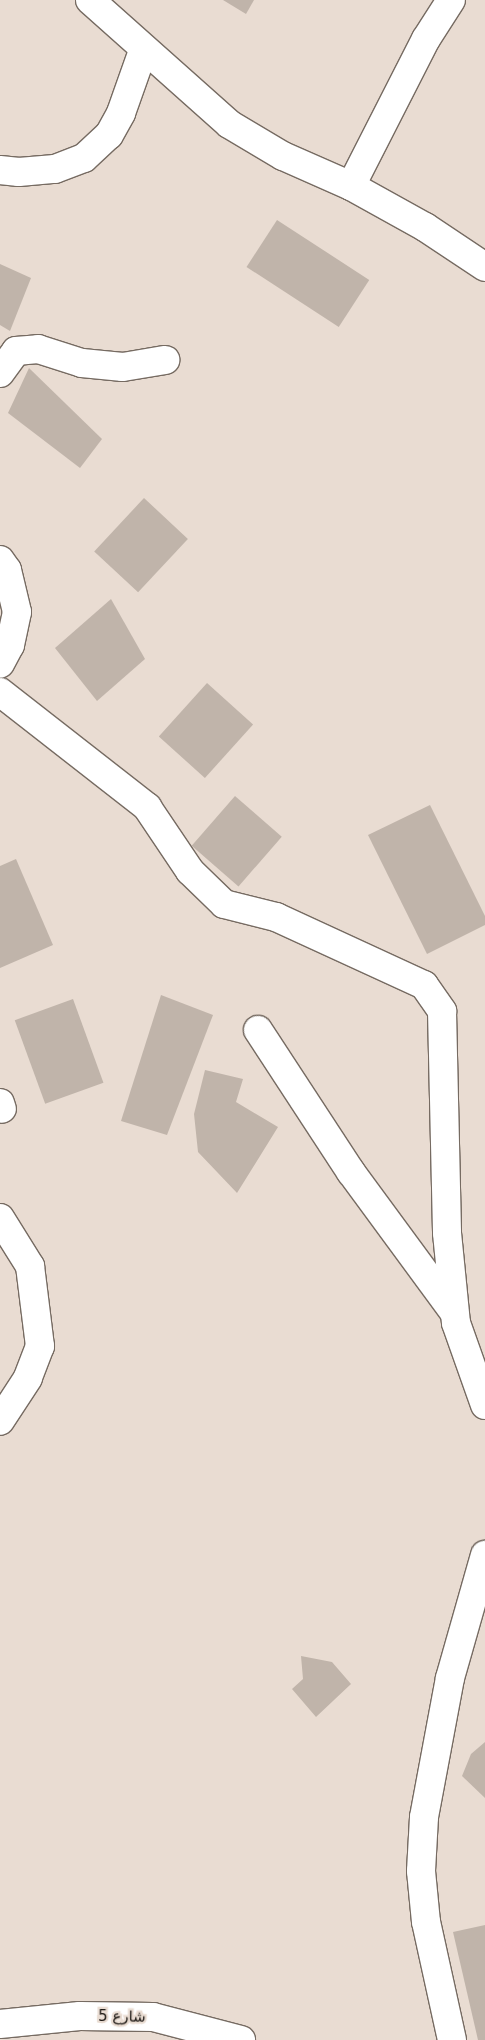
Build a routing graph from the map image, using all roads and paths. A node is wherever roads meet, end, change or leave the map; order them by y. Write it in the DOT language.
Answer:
graph roads {
  1 [pos="90,0"];
  2 [pos="451,0"];
  3 [pos="143,51"];
  4 [pos="0,170"];
  5 [pos="351,186"];
  6 [pos="485,266"];
  7 [pos="165,360"];
  8 [pos="0,373"];
  9 [pos="0,560"];
  10 [pos="0,664"];
  11 [pos="0,692"];
  12 [pos="258,1030"];
  13 [pos="0,1218"];
  14 [pos="455,1314"];
  15 [pos="485,1405"];
  16 [pos="0,1421"];
  17 [pos="485,1555"];
  18 [pos="0,2024"];
  19 [pos="241,2040"];
  20 [pos="452,2040"];
  1 -- 3 [label="street"];
  2 -- 5 [label="street"];
  3 -- 4 [label="street"];
  3 -- 5 [label="street"];
  5 -- 6 [label="street"];
  7 -- 8 [label="street"];
  9 -- 10 [label="street"];
  11 -- 14 [label="street"];
  12 -- 14 [label="street"];
  13 -- 16 [label="street"];
  14 -- 15 [label="street"];
  17 -- 20 [label="street"];
  18 -- 19 [label="street, شارع 5"];
}
